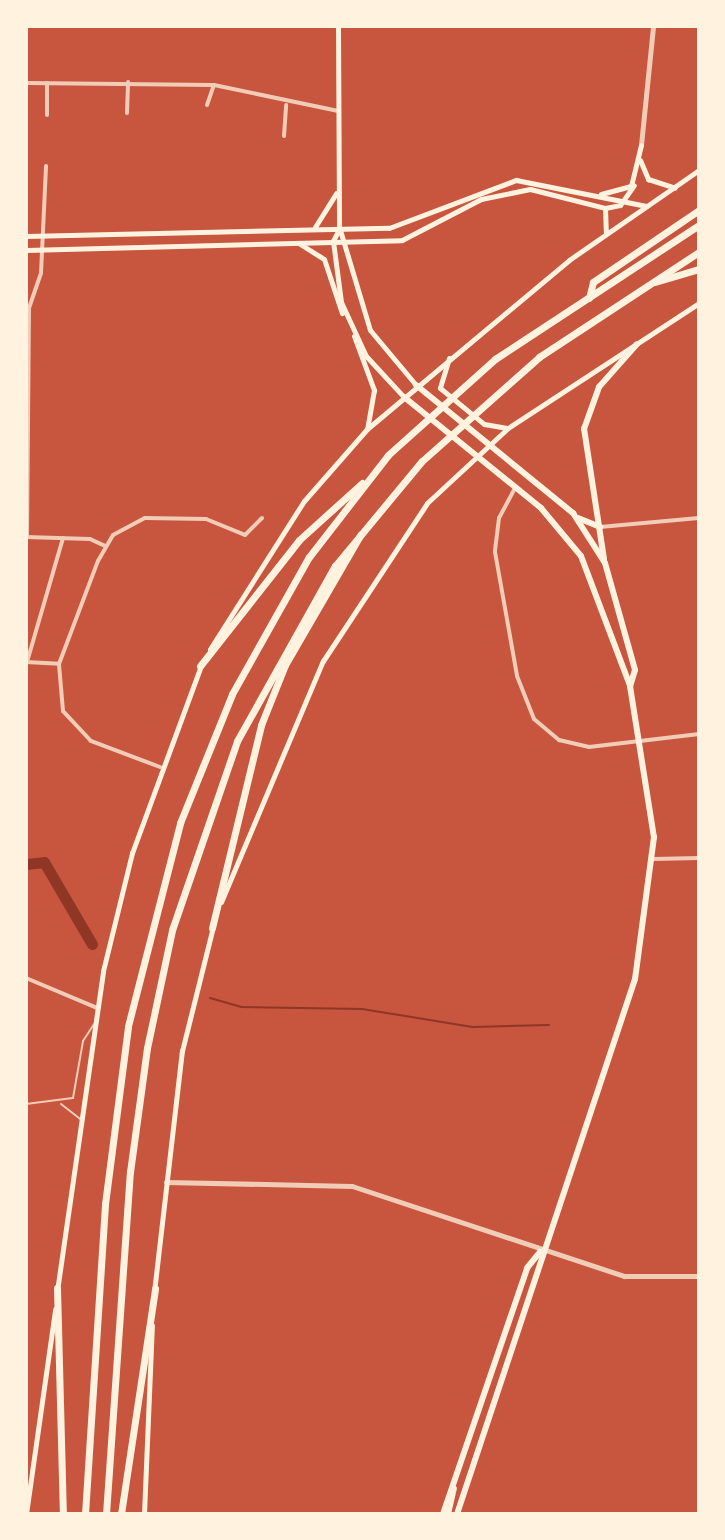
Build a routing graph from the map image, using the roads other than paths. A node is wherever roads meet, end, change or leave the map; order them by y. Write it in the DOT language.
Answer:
graph roads {
  1 [pos="338,26"];
  2 [pos="653,26"];
  3 [pos="128,82"];
  4 [pos="26,83"];
  5 [pos="47,83"];
  6 [pos="214,85"];
  7 [pos="207,105"];
  8 [pos="286,105"];
  9 [pos="338,111"];
  10 [pos="127,113"];
  11 [pos="47,115"];
  12 [pos="284,136"];
  13 [pos="641,145"];
  14 [pos="46,166"];
  15 [pos="699,170"];
  16 [pos="530,180"];
  17 [pos="338,188"];
  18 [pos="676,188"];
  19 [pos="481,189"];
  20 [pos="530,189"];
  21 [pos="593,194"];
  22 [pos="484,198"];
  23 [pos="622,203"];
  24 [pos="648,206"];
  25 [pos="605,208"];
  26 [pos="699,210"];
  27 [pos="430,217"];
  28 [pos="434,225"];
  29 [pos="699,225"];
  30 [pos="295,229"];
  31 [pos="342,229"];
  32 [pos="606,233"];
  33 [pos="26,236"];
  34 [pos="45,236"];
  35 [pos="170,237"];
  36 [pos="340,241"];
  37 [pos="296,243"];
  38 [pos="26,250"];
  39 [pos="42,251"];
  40 [pos="172,252"];
  41 [pos="699,252"];
  42 [pos="699,269"];
  43 [pos="653,282"];
  44 [pos="589,298"];
  45 [pos="699,303"];
  46 [pos="346,320"];
  47 [pos="354,335"];
  48 [pos="637,344"];
  49 [pos="450,357"];
  50 [pos="416,385"];
  51 [pos="404,397"];
  52 [pos="508,428"];
  53 [pos="367,429"];
  54 [pos="487,444"];
  55 [pos="474,455"];
  56 [pos="368,480"];
  57 [pos="515,488"];
  58 [pos="573,513"];
  59 [pos="27,514"];
  60 [pos="262,518"];
  61 [pos="699,518"];
  62 [pos="600,527"];
  63 [pos="362,531"];
  64 [pos="26,537"];
  65 [pos="63,538"];
  66 [pos="105,546"];
  67 [pos="605,563"];
  68 [pos="26,662"];
  69 [pos="59,664"];
  70 [pos="200,666"];
  71 [pos="630,686"];
  72 [pos="699,734"];
  73 [pos="643,741"];
  74 [pos="160,767"];
  75 [pos="699,858"];
  76 [pos="653,859"];
  77 [pos="212,928"];
  78 [pos="26,978"];
  79 [pos="97,1008"];
  80 [pos="95,1022"];
  81 [pos="26,1104"];
  82 [pos="60,1104"];
  83 [pos="81,1122"];
  84 [pos="165,1182"];
  85 [pos="542,1249"];
  86 [pos="699,1276"];
  87 [pos="57,1288"];
  88 [pos="155,1289"];
  89 [pos="26,1511"];
  90 [pos="63,1514"];
  91 [pos="85,1514"];
  92 [pos="106,1514"];
  93 [pos="121,1514"];
  94 [pos="144,1514"];
  95 [pos="445,1514"];
  96 [pos="457,1514"];
  1 -- 9 [label="main road"];
  2 -- 13 [label="street"];
  3 -- 5 [label="street"];
  3 -- 6 [label="street"];
  3 -- 10 [label="street"];
  4 -- 5 [label="street"];
  5 -- 11 [label="street"];
  6 -- 7 [label="street"];
  6 -- 8 [label="street"];
  8 -- 9 [label="street"];
  8 -- 12 [label="street"];
  9 -- 17 [label="main road"];
  13 -- 18 [label="main road"];
  13 -- 21 [label="main road"];
  13 -- 23 [label="main road"];
  14 -- 34 [label="street"];
  15 -- 18 [label="main road"];
  16 -- 19 [label="main road"];
  16 -- 20 [label="main road"];
  16 -- 21 [label="main road"];
  17 -- 30 [label="main road"];
  17 -- 31 [label="main road"];
  18 -- 24 [label="main road"];
  19 -- 22 [label="main road"];
  19 -- 27 [label="main road"];
  20 -- 22 [label="main road"];
  20 -- 25 [label="main road"];
  21 -- 23 [label="main road"];
  22 -- 28 [label="main road"];
  23 -- 24 [label="main road"];
  23 -- 25 [label="main road"];
  24 -- 32 [label="main road"];
  25 -- 32 [label="main road"];
  26 -- 44 [label="highway"];
  27 -- 28 [label="main road"];
  27 -- 31 [label="main road"];
  28 -- 36 [label="main road"];
  29 -- 44 [label="highway"];
  30 -- 31 [label="main road"];
  30 -- 35 [label="main road"];
  31 -- 36 [label="main road"];
  31 -- 36 [label="main road"];
  32 -- 49 [label="main road"];
  33 -- 34 [label="main road"];
  34 -- 35 [label="main road"];
  34 -- 39 [label="street"];
  35 -- 40 [label="main road"];
  36 -- 37 [label="main road"];
  36 -- 46 [label="main road"];
  36 -- 50 [label="main road"];
  37 -- 40 [label="main road"];
  37 -- 46 [label="main road"];
  38 -- 39 [label="main road"];
  39 -- 40 [label="main road"];
  39 -- 59 [label="street"];
  41 -- 43 [label="highway"];
  42 -- 43 [label="highway"];
  43 -- 63 [label="highway"];
  44 -- 56 [label="highway"];
  45 -- 48 [label="main road"];
  46 -- 47 [label="main road"];
  47 -- 51 [label="main road"];
  47 -- 53 [label="main road"];
  48 -- 52 [label="main road"];
  48 -- 62 [label="main road"];
  49 -- 50 [label="main road"];
  49 -- 52 [label="main road"];
  50 -- 51 [label="main road"];
  50 -- 54 [label="main road"];
  51 -- 53 [label="main road"];
  51 -- 55 [label="main road"];
  52 -- 54 [label="main road"];
  53 -- 70 [label="main road"];
  54 -- 55 [label="main road"];
  54 -- 58 [label="main road"];
  55 -- 57 [label="main road"];
  55 -- 77 [label="main road"];
  56 -- 70 [label="highway"];
  56 -- 91 [label="highway"];
  57 -- 71 [label="main road"];
  57 -- 73 [label="street"];
  58 -- 62 [label="main road"];
  58 -- 67 [label="main road"];
  59 -- 64 [label="street"];
  60 -- 66 [label="street"];
  61 -- 62 [label="street"];
  62 -- 67 [label="main road"];
  63 -- 77 [label="highway"];
  63 -- 92 [label="highway"];
  64 -- 65 [label="street"];
  65 -- 66 [label="street"];
  65 -- 68 [label="street"];
  66 -- 69 [label="street"];
  67 -- 71 [label="main road"];
  68 -- 69 [label="street"];
  69 -- 74 [label="street"];
  70 -- 74 [label="main road"];
  71 -- 73 [label="main road"];
  72 -- 73 [label="street"];
  73 -- 76 [label="main road"];
  74 -- 79 [label="main road"];
  75 -- 76 [label="street"];
  76 -- 85 [label="main road"];
  77 -- 84 [label="main road"];
  78 -- 79 [label="street"];
  79 -- 80 [label="main road"];
  80 -- 82 [label="lane"];
  80 -- 83 [label="main road"];
  81 -- 82 [label="lane"];
  82 -- 83 [label="lane"];
  83 -- 87 [label="main road"];
  84 -- 85 [label="street"];
  84 -- 88 [label="main road"];
  85 -- 86 [label="street"];
  85 -- 95 [label="main road"];
  85 -- 96 [label="main road"];
  87 -- 89 [label="main road"];
  87 -- 90 [label="highway"];
  88 -- 93 [label="highway"];
  88 -- 94 [label="main road"];
}
